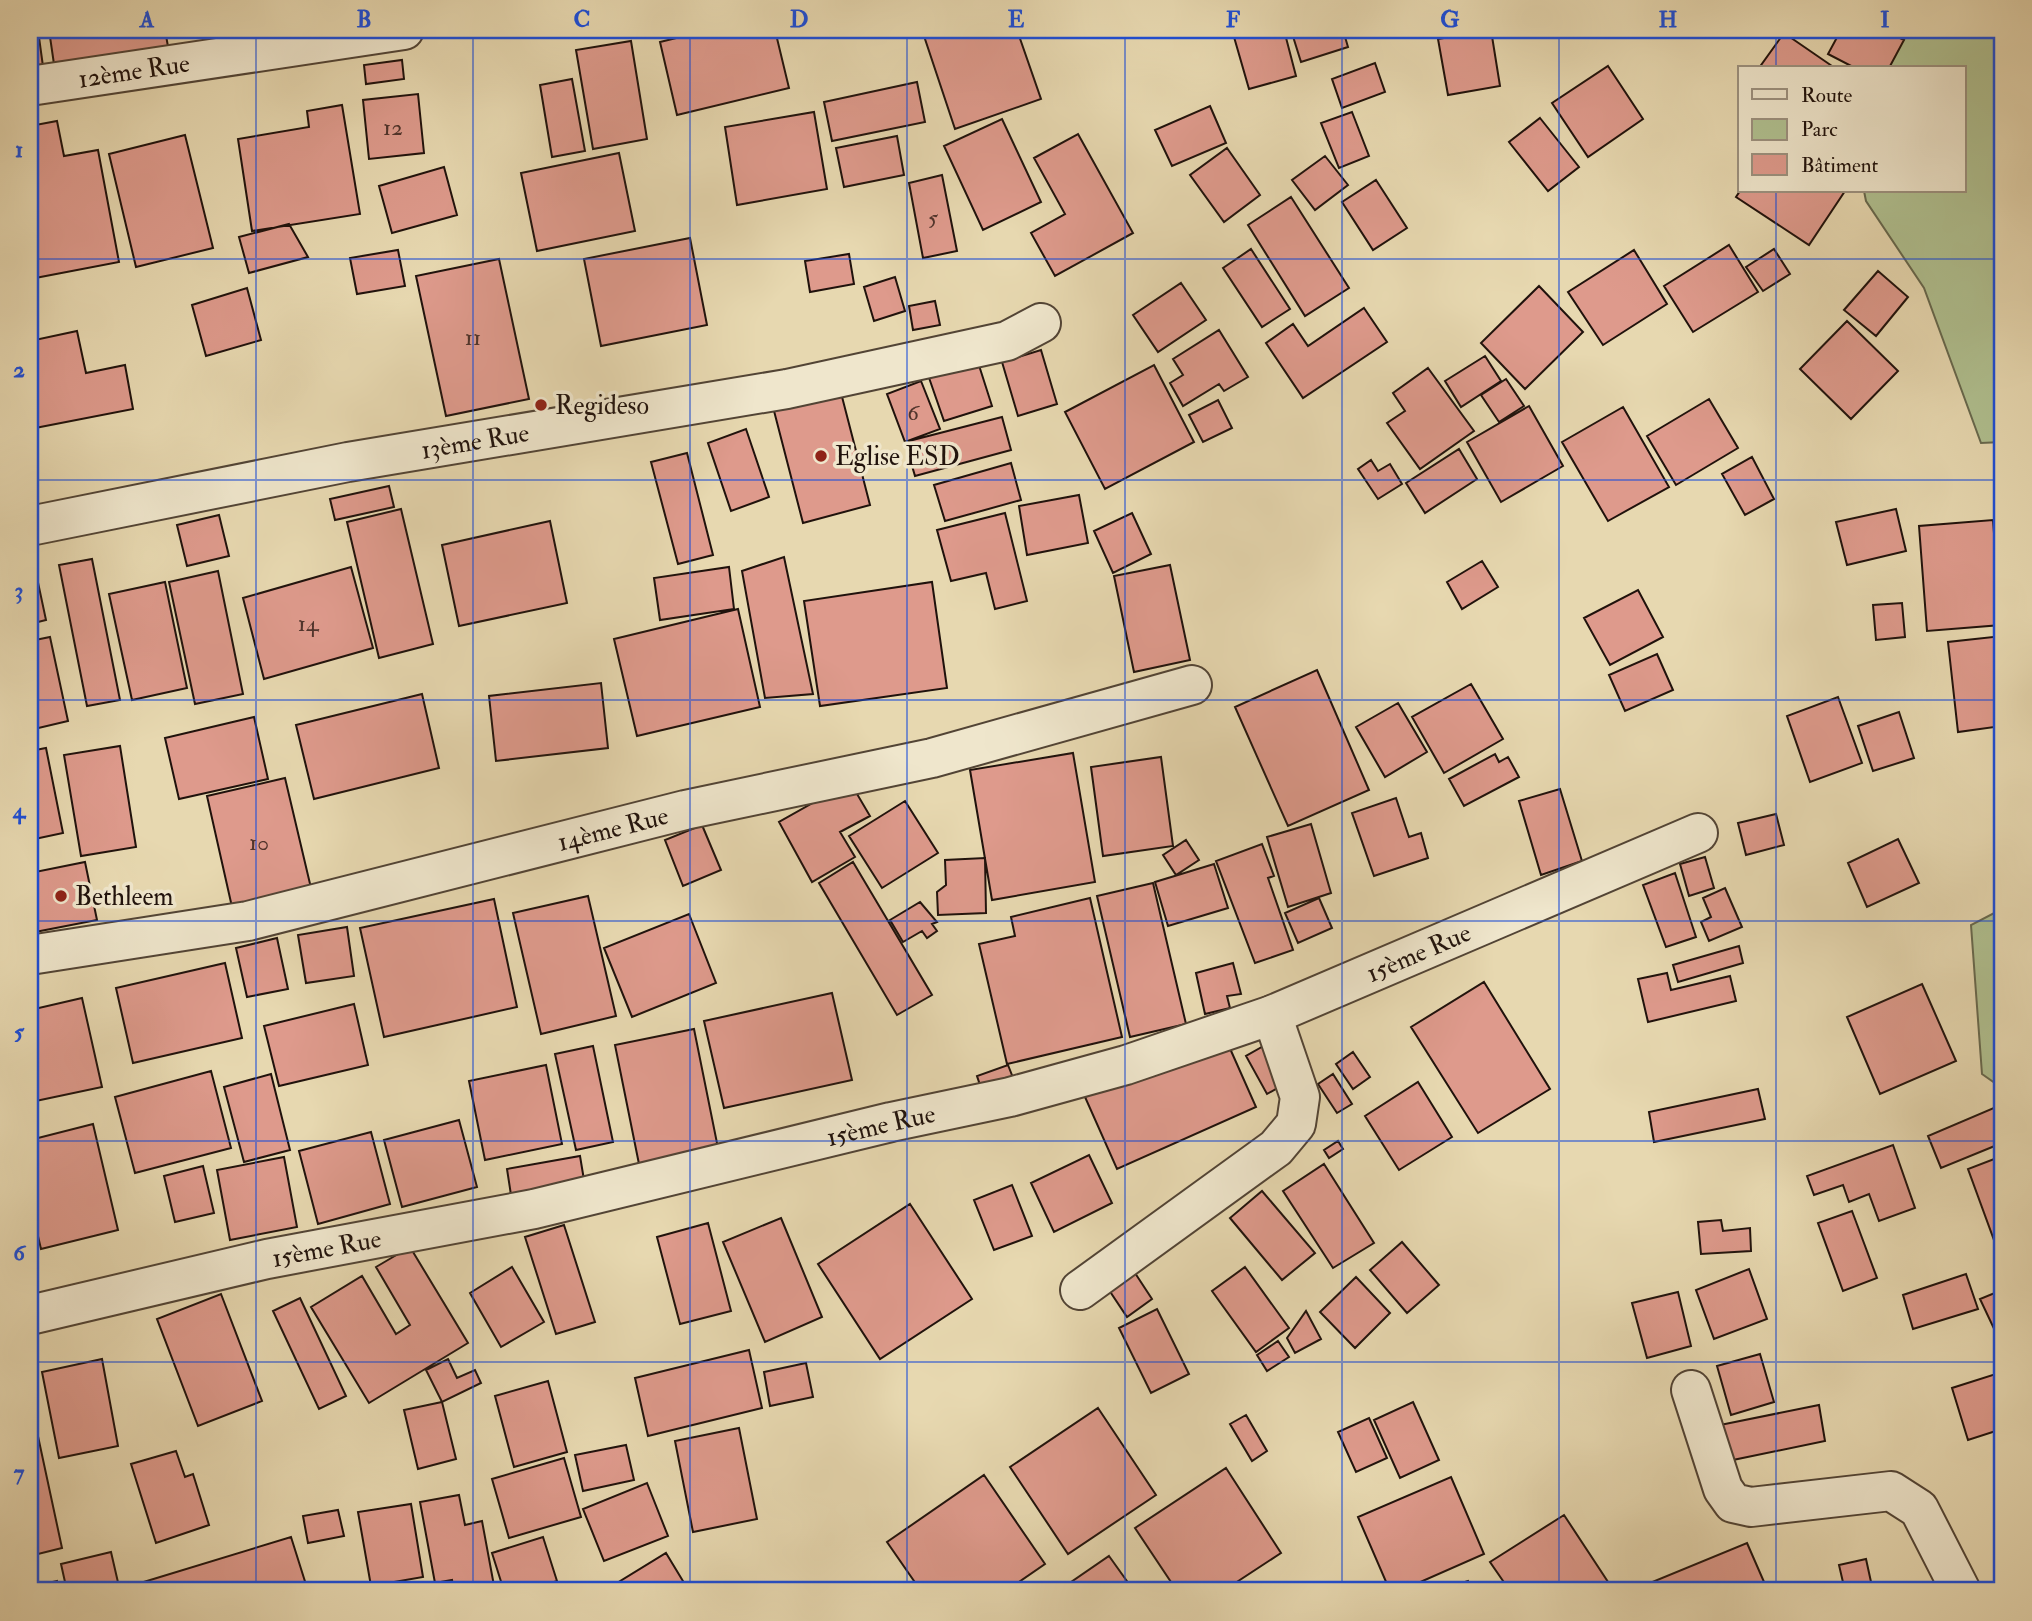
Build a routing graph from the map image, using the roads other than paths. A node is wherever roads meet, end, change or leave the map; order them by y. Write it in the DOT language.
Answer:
graph roads {
  1 [pos="404,30"];
  2 [pos="30,86"];
  3 [pos="1041,323"];
  4 [pos="30,526"];
  5 [pos="1192,685"];
  6 [pos="1698,833"];
  7 [pos="30,954"];
  8 [pos="1272,1015"];
  9 [pos="1080,1290"];
  10 [pos="30,1315"];
  11 [pos="1691,1390"];
  12 [pos="1961,1591"];
  1 -- 2 [label="street, 12ème Rue"];
  3 -- 4 [label="street, 13ème Rue"];
  5 -- 7 [label="street, 14ème Rue"];
  6 -- 8 [label="street, 15ème Rue"];
  8 -- 9 [label="street"];
  8 -- 10 [label="street, 15ème Rue"];
  11 -- 12 [label="street"];
}
